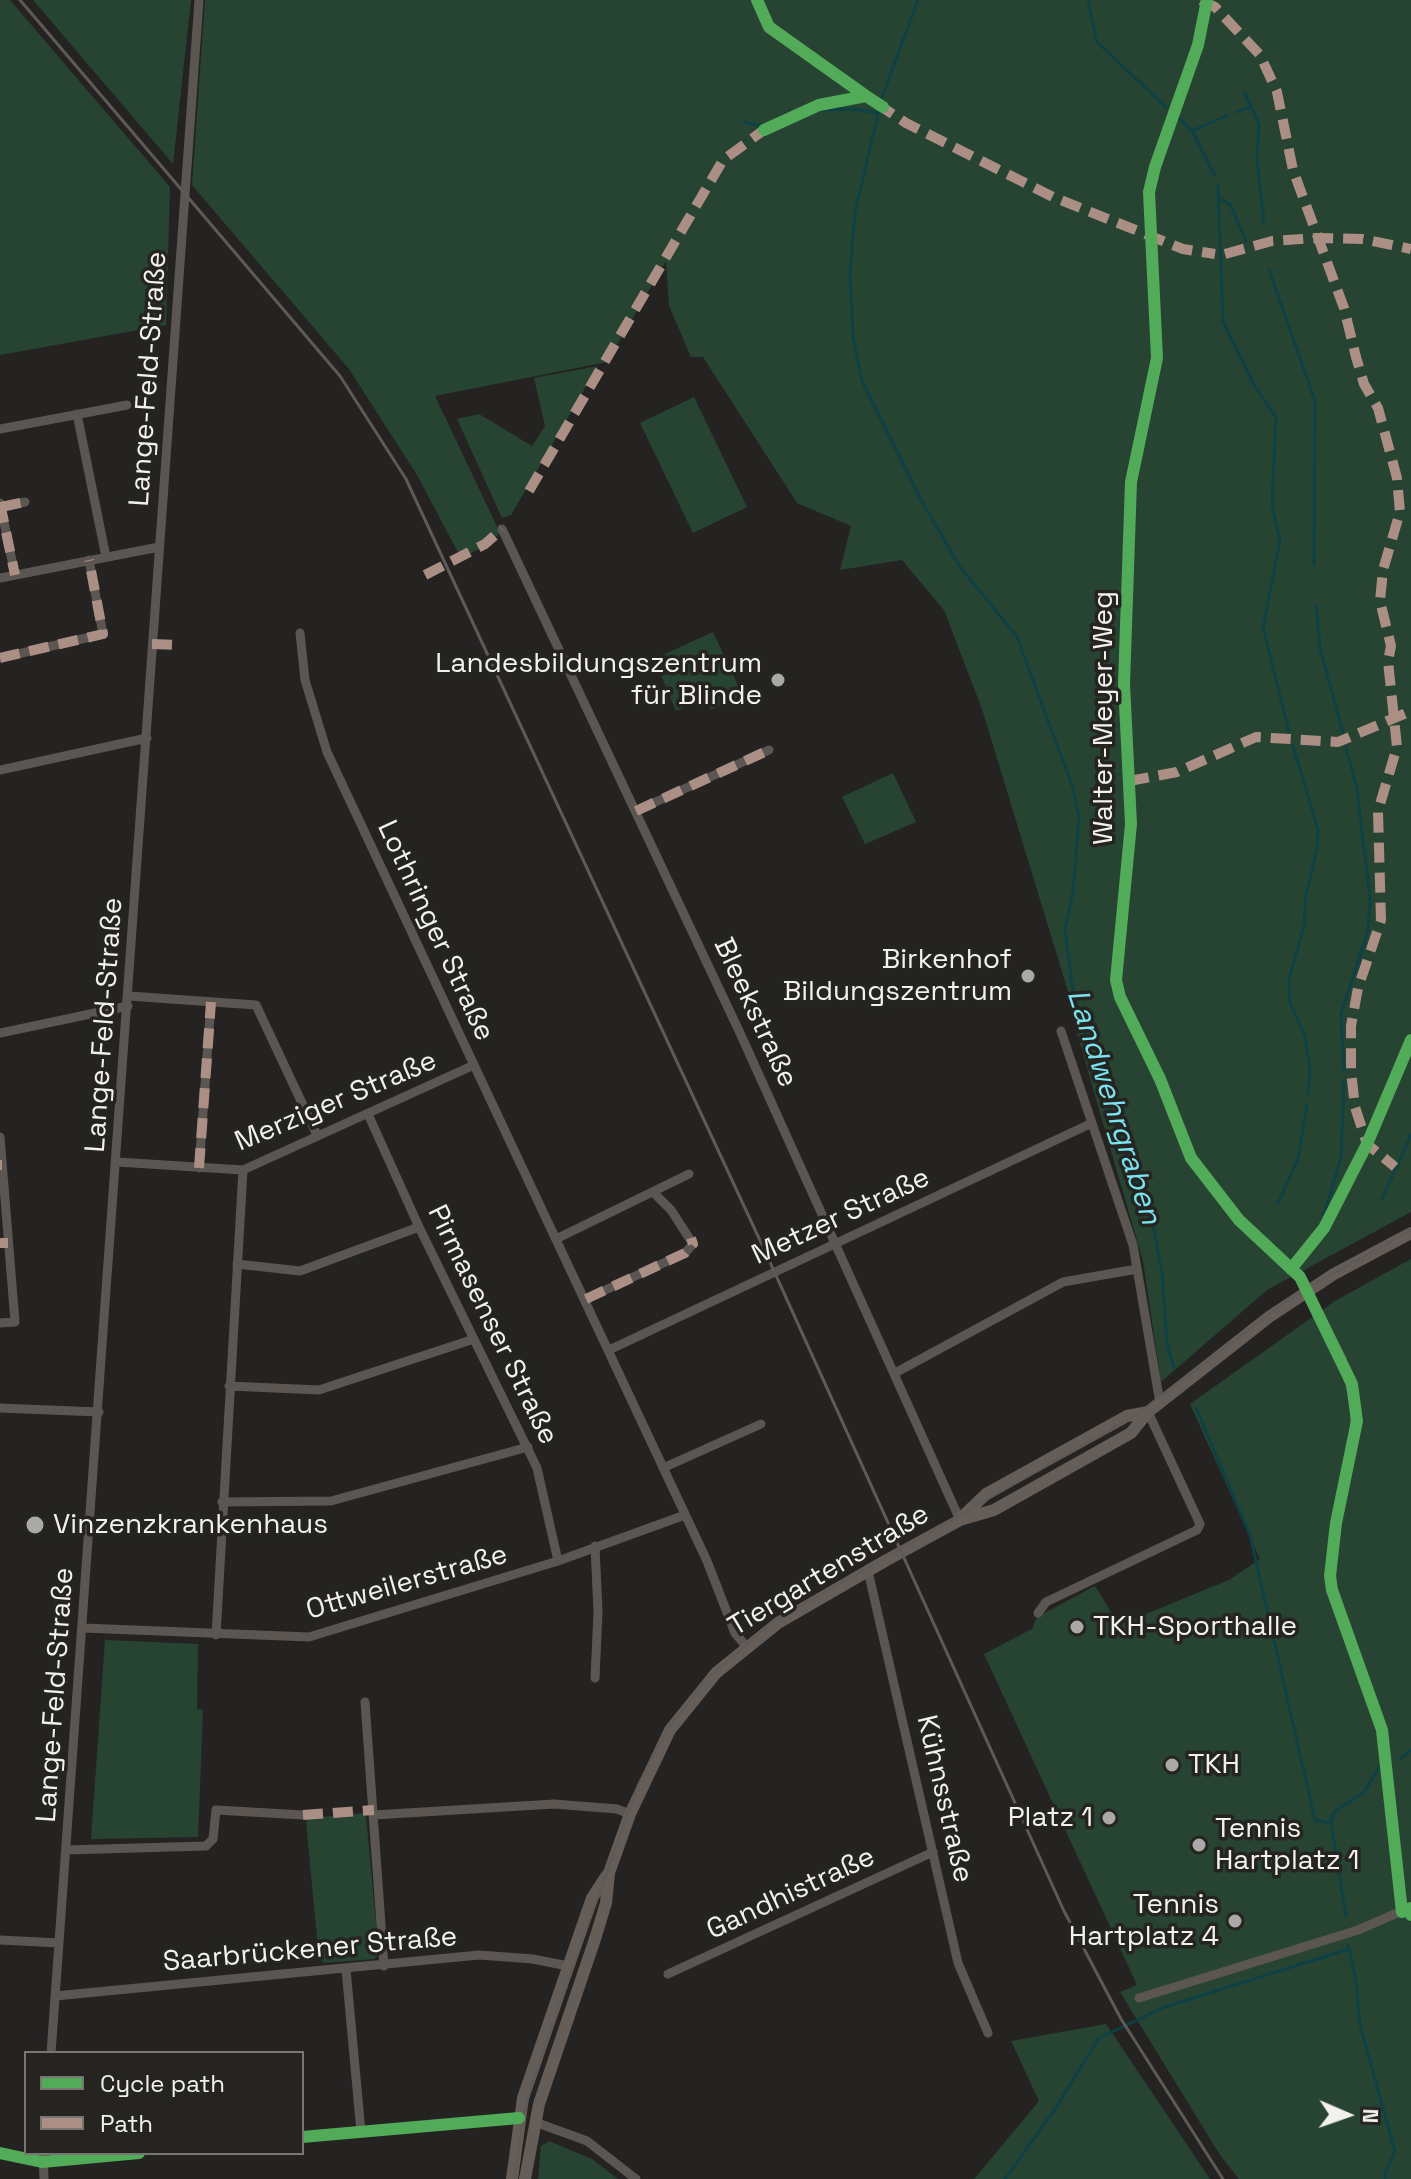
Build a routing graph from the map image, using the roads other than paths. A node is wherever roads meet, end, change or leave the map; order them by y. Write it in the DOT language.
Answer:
graph roads {
  1 [pos="199,0"];
  2 [pos="127,405"];
  3 [pos="77,414"];
  4 [pos="0,429"];
  5 [pos="25,502"];
  6 [pos="0,505"];
  7 [pos="502,529"];
  8 [pos="159,547"];
  9 [pos="106,557"];
  10 [pos="89,560"];
  11 [pos="15,575"];
  12 [pos="0,578"];
  13 [pos="300,633"];
  14 [pos="0,658"];
  15 [pos="147,738"];
  16 [pos="769,750"];
  17 [pos="0,770"];
  18 [pos="636,811"];
  19 [pos="128,1001"];
  20 [pos="211,1002"];
  21 [pos="1061,1031"];
  22 [pos="0,1033"];
  23 [pos="474,1065"];
  24 [pos="368,1114"];
  25 [pos="1092,1123"];
  26 [pos="317,1135"];
  27 [pos="0,1137"];
  28 [pos="117,1162"];
  29 [pos="1,1165"];
  30 [pos="199,1168"];
  31 [pos="243,1170"];
  32 [pos="689,1174"];
  33 [pos="654,1193"];
  34 [pos="419,1227"];
  35 [pos="1411,1233"];
  36 [pos="556,1239"];
  37 [pos="4,1243"];
  38 [pos="836,1244"];
  39 [pos="237,1264"];
  40 [pos="1137,1269"];
  41 [pos="1307,1290"];
  42 [pos="586,1299"];
  43 [pos="0,1323"];
  44 [pos="474,1339"];
  45 [pos="609,1350"];
  46 [pos="895,1373"];
  47 [pos="229,1386"];
  48 [pos="1160,1403"];
  49 [pos="0,1408"];
  50 [pos="99,1412"];
  51 [pos="1148,1412"];
  52 [pos="761,1424"];
  53 [pos="528,1447"];
  54 [pos="663,1468"];
  55 [pos="222,1502"];
  56 [pos="685,1515"];
  57 [pos="960,1520"];
  58 [pos="595,1546"];
  59 [pos="558,1561"];
  60 [pos="868,1571"];
  61 [pos="1038,1613"];
  62 [pos="83,1628"];
  63 [pos="216,1635"];
  64 [pos="746,1646"];
  65 [pos="595,1678"];
  66 [pos="365,1702"];
  67 [pos="630,1814"];
  68 [pos="303,1815"];
  69 [pos="374,1815"];
  70 [pos="66,1850"];
  71 [pos="933,1852"];
  72 [pos="609,1873"];
  73 [pos="1406,1910"];
  74 [pos="0,1940"];
  75 [pos="59,1943"];
  76 [pos="384,1966"];
  77 [pos="568,1966"];
  78 [pos="346,1969"];
  79 [pos="668,1974"];
  80 [pos="55,1996"];
  81 [pos="1139,1998"];
  82 [pos="988,2033"];
  83 [pos="51,2051"];
  84 [pos="519,2118"];
  85 [pos="535,2122"];
  86 [pos="361,2132"];
  87 [pos="304,2137"];
  88 [pos="0,2153"];
  89 [pos="91,2155"];
  90 [pos="43,2157"];
  91 [pos="44,2179"];
  92 [pos="512,2179"];
  93 [pos="525,2179"];
  94 [pos="636,2179"];
  1 -- 8 [label="street, Lange-Feld-Straße"];
  2 -- 3 [label="street"];
  3 -- 4 [label="street"];
  3 -- 9 [label="street"];
  5 -- 6 [label="street"];
  6 -- 11 [label="street"];
  7 -- 18 [label="street, Bleekstraße"];
  8 -- 9 [label="street"];
  8 -- 15 [label="street, Lange-Feld-Straße"];
  9 -- 10 [label="street"];
  10 -- 11 [label="street"];
  10 -- 14 [label="street"];
  11 -- 12 [label="street"];
  13 -- 23 [label="street, Lothringer Straße"];
  15 -- 17 [label="street"];
  15 -- 19 [label="street, Lange-Feld-Straße"];
  16 -- 18 [label="street"];
  18 -- 38 [label="street, Bleekstraße"];
  19 -- 20 [label="street"];
  19 -- 22 [label="street"];
  19 -- 28 [label="street, Lange-Feld-Straße"];
  20 -- 26 [label="street"];
  20 -- 30 [label="street"];
  21 -- 25 [label="street"];
  23 -- 24 [label="street, Merziger Straße"];
  23 -- 36 [label="street, Lothringer Straße"];
  24 -- 26 [label="street, Merziger Straße"];
  24 -- 34 [label="street, Pirmasenser Straße"];
  25 -- 38 [label="street, Metzer Straße"];
  25 -- 40 [label="street"];
  26 -- 31 [label="street, Merziger Straße"];
  27 -- 29 [label="street"];
  28 -- 30 [label="street, Merziger Straße"];
  28 -- 50 [label="street, Lange-Feld-Straße"];
  29 -- 37 [label="street"];
  30 -- 31 [label="street, Merziger Straße"];
  31 -- 39 [label="street"];
  32 -- 33 [label="street"];
  33 -- 36 [label="street"];
  33 -- 42 [label="street"];
  34 -- 39 [label="street"];
  34 -- 44 [label="street, Pirmasenser Straße"];
  35 -- 41 [label="main road, Tiergartenstraße"];
  36 -- 42 [label="street, Lothringer Straße"];
  37 -- 43 [label="street"];
  38 -- 45 [label="street, Metzer Straße"];
  38 -- 46 [label="street, Bleekstraße"];
  39 -- 47 [label="street"];
  40 -- 46 [label="street"];
  40 -- 48 [label="street"];
  41 -- 48 [label="main road, Tiergartenstraße"];
  41 -- 73 [label="street"];
  42 -- 45 [label="street, Lothringer Straße"];
  44 -- 47 [label="street"];
  44 -- 53 [label="street, Pirmasenser Straße"];
  45 -- 54 [label="street, Lothringer Straße"];
  46 -- 57 [label="street, Bleekstraße"];
  47 -- 55 [label="street"];
  48 -- 51 [label="main road, Tiergartenstraße"];
  49 -- 50 [label="street"];
  50 -- 62 [label="street, Lange-Feld-Straße"];
  51 -- 57 [label="main road, Tiergartenstraße"];
  51 -- 61 [label="street"];
  52 -- 54 [label="street"];
  53 -- 55 [label="street"];
  53 -- 59 [label="street, Pirmasenser Straße"];
  54 -- 56 [label="street, Lothringer Straße"];
  55 -- 63 [label="street"];
  56 -- 58 [label="street, Ottweilerstraße"];
  56 -- 64 [label="street, Lothringer Straße"];
  57 -- 60 [label="main road, Tiergartenstraße"];
  58 -- 59 [label="street, Ottweilerstraße"];
  58 -- 65 [label="street"];
  59 -- 63 [label="street, Ottweilerstraße"];
  60 -- 64 [label="main road, Tiergartenstraße"];
  60 -- 71 [label="street, Kühnsstraße"];
  62 -- 63 [label="street, Ottweilerstraße"];
  62 -- 70 [label="street, Lange-Feld-Straße"];
  64 -- 67 [label="main road, Tiergartenstraße"];
  66 -- 69 [label="street"];
  67 -- 69 [label="street"];
  67 -- 72 [label="main road, Tiergartenstraße"];
  68 -- 70 [label="street"];
  69 -- 76 [label="street"];
  70 -- 75 [label="street, Lange-Feld-Straße"];
  71 -- 79 [label="street, Gandhistraße"];
  71 -- 82 [label="street, Kühnsstraße"];
  72 -- 77 [label="main road, Tiergartenstraße"];
  72 -- 85 [label="main road, Tiergartenstraße"];
  73 -- 81 [label="street"];
  74 -- 75 [label="street"];
  75 -- 80 [label="street, Lange-Feld-Straße"];
  76 -- 77 [label="street, Saarbrückener Straße"];
  76 -- 78 [label="street, Saarbrückener Straße"];
  77 -- 84 [label="main road, Tiergartenstraße"];
  78 -- 80 [label="street, Saarbrückener Straße"];
  78 -- 86 [label="street"];
  80 -- 83 [label="street, Lange-Feld-Straße"];
  84 -- 85 [label="main road"];
  84 -- 86 [label="street"];
  84 -- 92 [label="main road, Tiergartenstraße"];
  85 -- 93 [label="main road, Tiergartenstraße"];
  85 -- 94 [label="street"];
  86 -- 87 [label="street"];
  88 -- 90 [label="street"];
  89 -- 90 [label="street"];
  90 -- 91 [label="street"];
}
